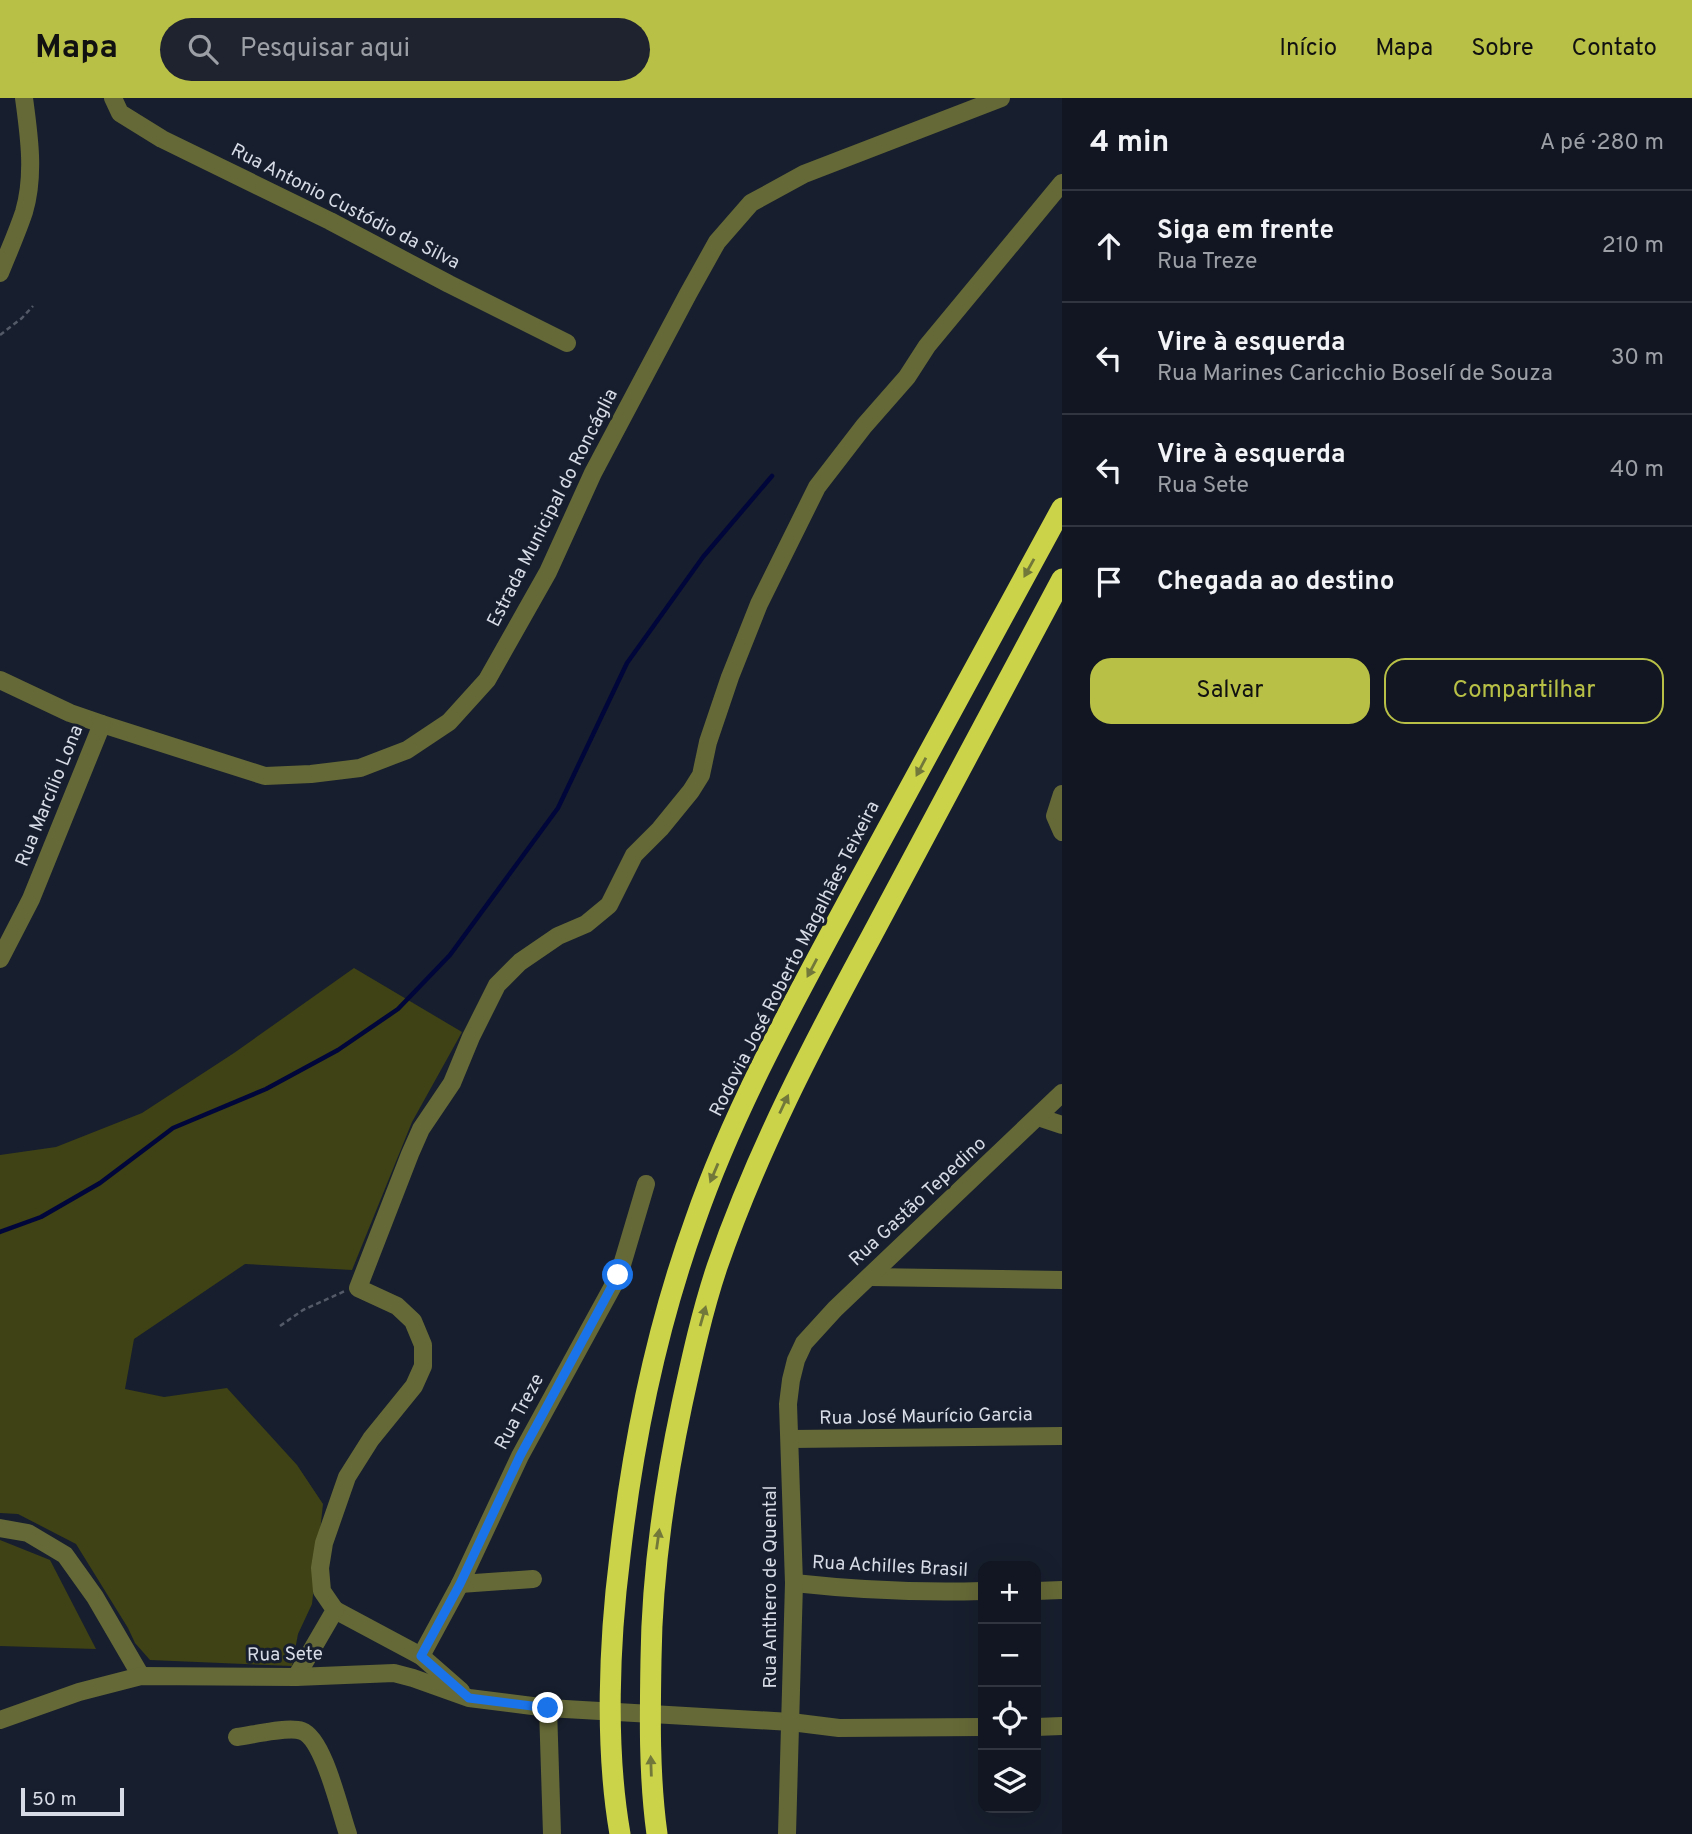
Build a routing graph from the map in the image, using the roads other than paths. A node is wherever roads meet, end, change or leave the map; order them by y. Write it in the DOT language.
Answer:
graph roads {
  1 [pos="24,98"];
  2 [pos="113,98"];
  3 [pos="1001,98"];
  4 [pos="1062,183"];
  5 [pos="0,274"];
  6 [pos="567,343"];
  7 [pos="1062,508"];
  8 [pos="1062,579"];
  9 [pos="0,680"];
  10 [pos="102,724"];
  11 [pos="1062,793"];
  12 [pos="1062,832"];
  13 [pos="2,951"];
  14 [pos="1062,1093"];
  15 [pos="1038,1117"];
  16 [pos="1062,1125"];
  17 [pos="646,1184"];
  18 [pos="870,1277"];
  19 [pos="1062,1280"];
  20 [pos="804,1343"];
  21 [pos="1062,1436"];
  22 [pos="791,1439"];
  23 [pos="0,1528"];
  24 [pos="533,1579"];
  25 [pos="794,1583"];
  26 [pos="460,1584"];
  27 [pos="1062,1590"];
  28 [pos="978,1591"];
  29 [pos="1041,1591"];
  30 [pos="335,1610"];
  31 [pos="421,1656"];
  32 [pos="141,1676"];
  33 [pos="296,1676"];
  34 [pos="469,1698"];
  35 [pos="548,1708"];
  36 [pos="0,1720"];
  37 [pos="791,1722"];
  38 [pos="1062,1726"];
  39 [pos="978,1727"];
  40 [pos="1041,1727"];
  41 [pos="237,1737"];
  42 [pos="348,1834"];
  43 [pos="552,1834"];
  44 [pos="620,1834"];
  45 [pos="657,1834"];
  46 [pos="787,1834"];
  1 -- 5 [label="street"];
  2 -- 6 [label="street, Rua Antonio Custódio da Silva"];
  3 -- 10 [label="street, Estrada Municipal do Roncáglia"];
  4 -- 30 [label="street"];
  7 -- 44 [label="highway, Rodovia José Roberto Magalhães Teixeira, one-way"];
  45 -- 8 [label="highway, one-way"];
  9 -- 10 [label="street, Estrada Municipal do Roncáglia"];
  10 -- 13 [label="street, Rua Marcílio Lona"];
  11 -- 12 [label="street"];
  14 -- 15 [label="street, Rua Gastão Tepedino"];
  15 -- 16 [label="street"];
  15 -- 18 [label="street, Rua Gastão Tepedino"];
  17 -- 26 [label="street, Rua Treze"];
  18 -- 19 [label="street"];
  18 -- 20 [label="street, Rua Gastão Tepedino"];
  20 -- 22 [label="street, Rua Anthero de Quental"];
  21 -- 22 [label="street, Rua José Maurício Garcia"];
  22 -- 25 [label="street, Rua Anthero de Quental"];
  23 -- 32 [label="street"];
  24 -- 26 [label="street"];
  25 -- 28 [label="street, Rua Achilles Brasil"];
  25 -- 37 [label="street, Rua Anthero de Quental"];
  26 -- 31 [label="street, Rua Treze"];
  27 -- 29 [label="street"];
  30 -- 31 [label="street"];
  30 -- 33 [label="street"];
  31 -- 34 [label="street"];
  32 -- 33 [label="street, Rua Sete"];
  32 -- 36 [label="street, Rua Sete"];
  33 -- 34 [label="street, Rua Sete"];
  34 -- 35 [label="street, Rua Sete"];
  35 -- 37 [label="street, Rua Sete"];
  35 -- 43 [label="street"];
  37 -- 39 [label="street, Rua Sete"];
  37 -- 46 [label="street, Rua Anthero de Quental"];
  38 -- 40 [label="street"];
  41 -- 42 [label="street"];
}
